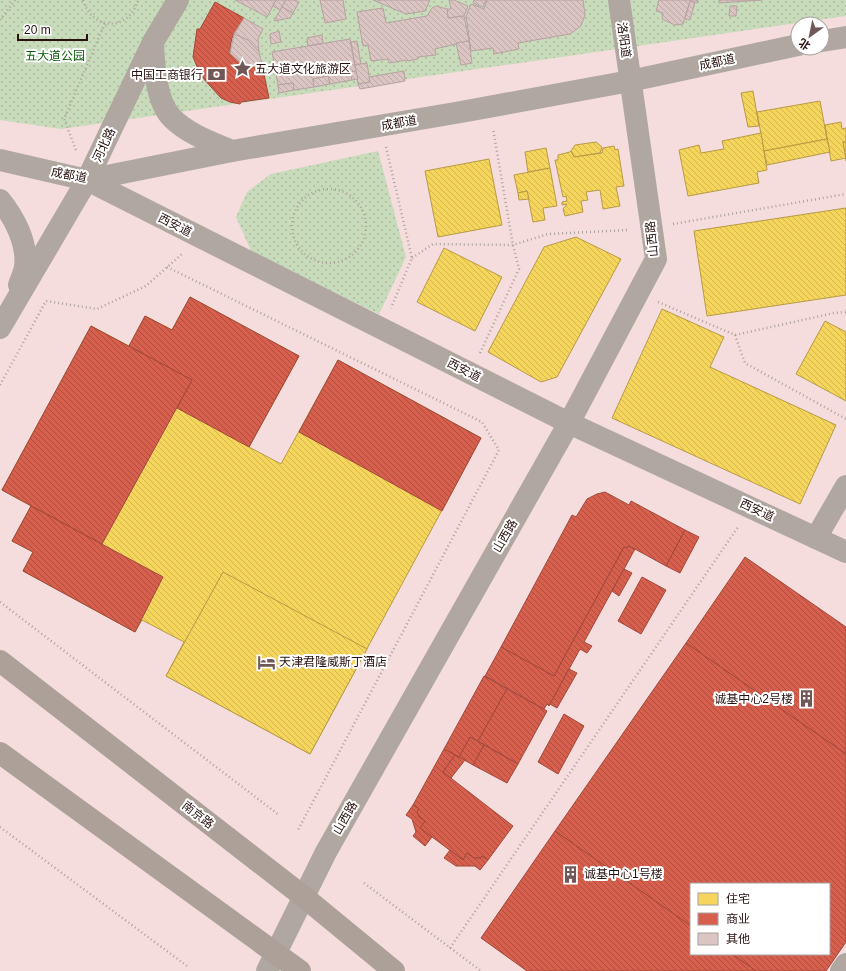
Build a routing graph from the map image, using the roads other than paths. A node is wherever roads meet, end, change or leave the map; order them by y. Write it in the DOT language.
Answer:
graph roads {
  1 [pos="178,0"];
  2 [pos="619,0"];
  3 [pos="846,37"];
  4 [pos="830,40"];
  5 [pos="153,42"];
  6 [pos="790,47"];
  7 [pos="630,81"];
  8 [pos="232,151"];
  9 [pos="0,160"];
  10 [pos="87,180"];
  11 [pos="0,200"];
  12 [pos="13,305"];
  13 [pos="0,328"];
  14 [pos="569,423"];
  15 [pos="846,486"];
  16 [pos="816,538"];
  17 [pos="846,552"];
  18 [pos="0,661"];
  19 [pos="0,753"];
  20 [pos="304,897"];
  21 [pos="272,962"];
  22 [pos="846,964"];
  23 [pos="300,971"];
  24 [pos="394,971"];
  25 [pos="841,971"];
  1 -- 5 [label="street, 河北路"];
  2 -- 7 [label="street, 洛阳道"];
  3 -- 4 [label="street"];
  5 -- 8 [label="street"];
  5 -- 10 [label="street, 河北路"];
  6 -- 7 [label="street, 成都道"];
  7 -- 8 [label="street, 成都道"];
  7 -- 14 [label="street, 山西路"];
  8 -- 10 [label="street, 成都道"];
  9 -- 10 [label="street, 成都道"];
  10 -- 12 [label="street, 河北路"];
  10 -- 14 [label="street, 西安道"];
  11 -- 12 [label="street"];
  12 -- 13 [label="street, 河北路"];
  14 -- 16 [label="street, 西安道"];
  14 -- 20 [label="street, 山西路"];
  15 -- 16 [label="street"];
  16 -- 17 [label="street, 西安道"];
  18 -- 20 [label="main road, 南京路"];
  19 -- 21 [label="main road"];
  20 -- 21 [label="street, 山西路"];
  20 -- 24 [label="main road, 南京路"];
  21 -- 23 [label="main road"];
  22 -- 25 [label="street"];
}
